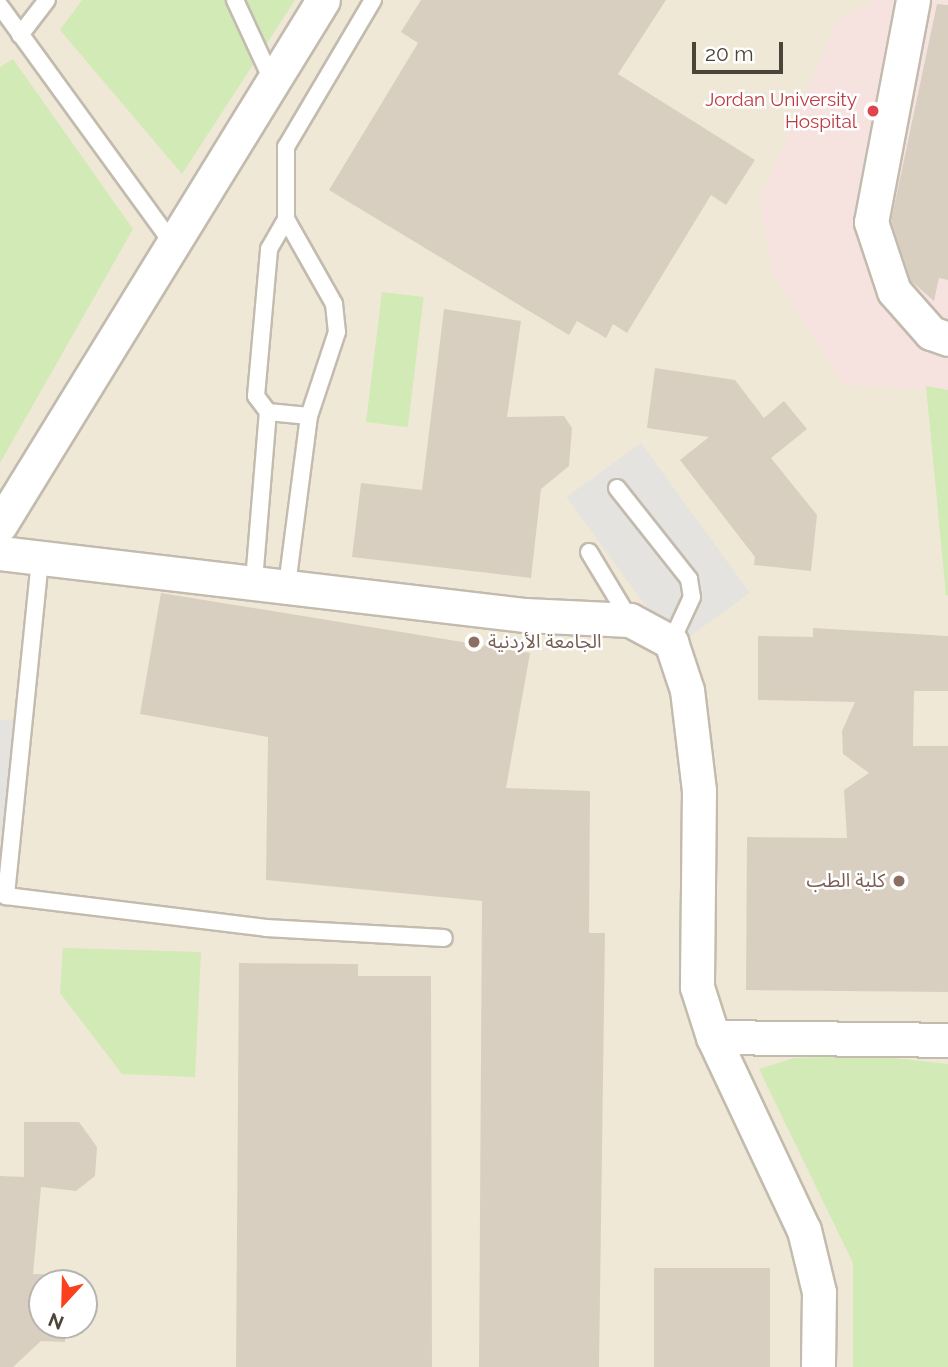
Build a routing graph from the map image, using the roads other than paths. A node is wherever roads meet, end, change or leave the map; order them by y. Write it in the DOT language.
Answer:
graph roads {
  1 [pos="47,0"];
  2 [pos="235,0"];
  3 [pos="323,0"];
  4 [pos="373,0"];
  5 [pos="914,0"];
  6 [pos="0,6"];
  7 [pos="20,35"];
  8 [pos="272,80"];
  9 [pos="286,219"];
  10 [pos="170,240"];
  11 [pos="948,339"];
  12 [pos="268,412"];
  13 [pos="309,416"];
  14 [pos="617,488"];
  15 [pos="0,525"];
  16 [pos="589,552"];
  17 [pos="0,553"];
  18 [pos="40,560"];
  19 [pos="254,581"];
  20 [pos="287,585"];
  21 [pos="630,620"];
  22 [pos="671,642"];
  23 [pos="3,902"];
  24 [pos="444,938"];
  25 [pos="713,1037"];
  26 [pos="948,1040"];
  27 [pos="818,1367"];
  1 -- 7 [label="lane"];
  2 -- 8 [label="lane"];
  3 -- 8 [label="street"];
  4 -- 9 [label="lane"];
  5 -- 11 [label="street"];
  6 -- 7 [label="lane"];
  7 -- 10 [label="lane"];
  8 -- 10 [label="street"];
  9 -- 12 [label="lane"];
  9 -- 13 [label="lane"];
  10 -- 15 [label="street"];
  12 -- 13 [label="lane"];
  12 -- 19 [label="lane"];
  13 -- 20 [label="lane"];
  14 -- 22 [label="lane"];
  16 -- 21 [label="lane"];
  17 -- 18 [label="street"];
  18 -- 19 [label="street"];
  18 -- 23 [label="lane"];
  19 -- 20 [label="street"];
  20 -- 21 [label="street"];
  21 -- 22 [label="street"];
  22 -- 25 [label="street"];
  23 -- 24 [label="lane"];
  25 -- 26 [label="street"];
  25 -- 27 [label="street"];
}
